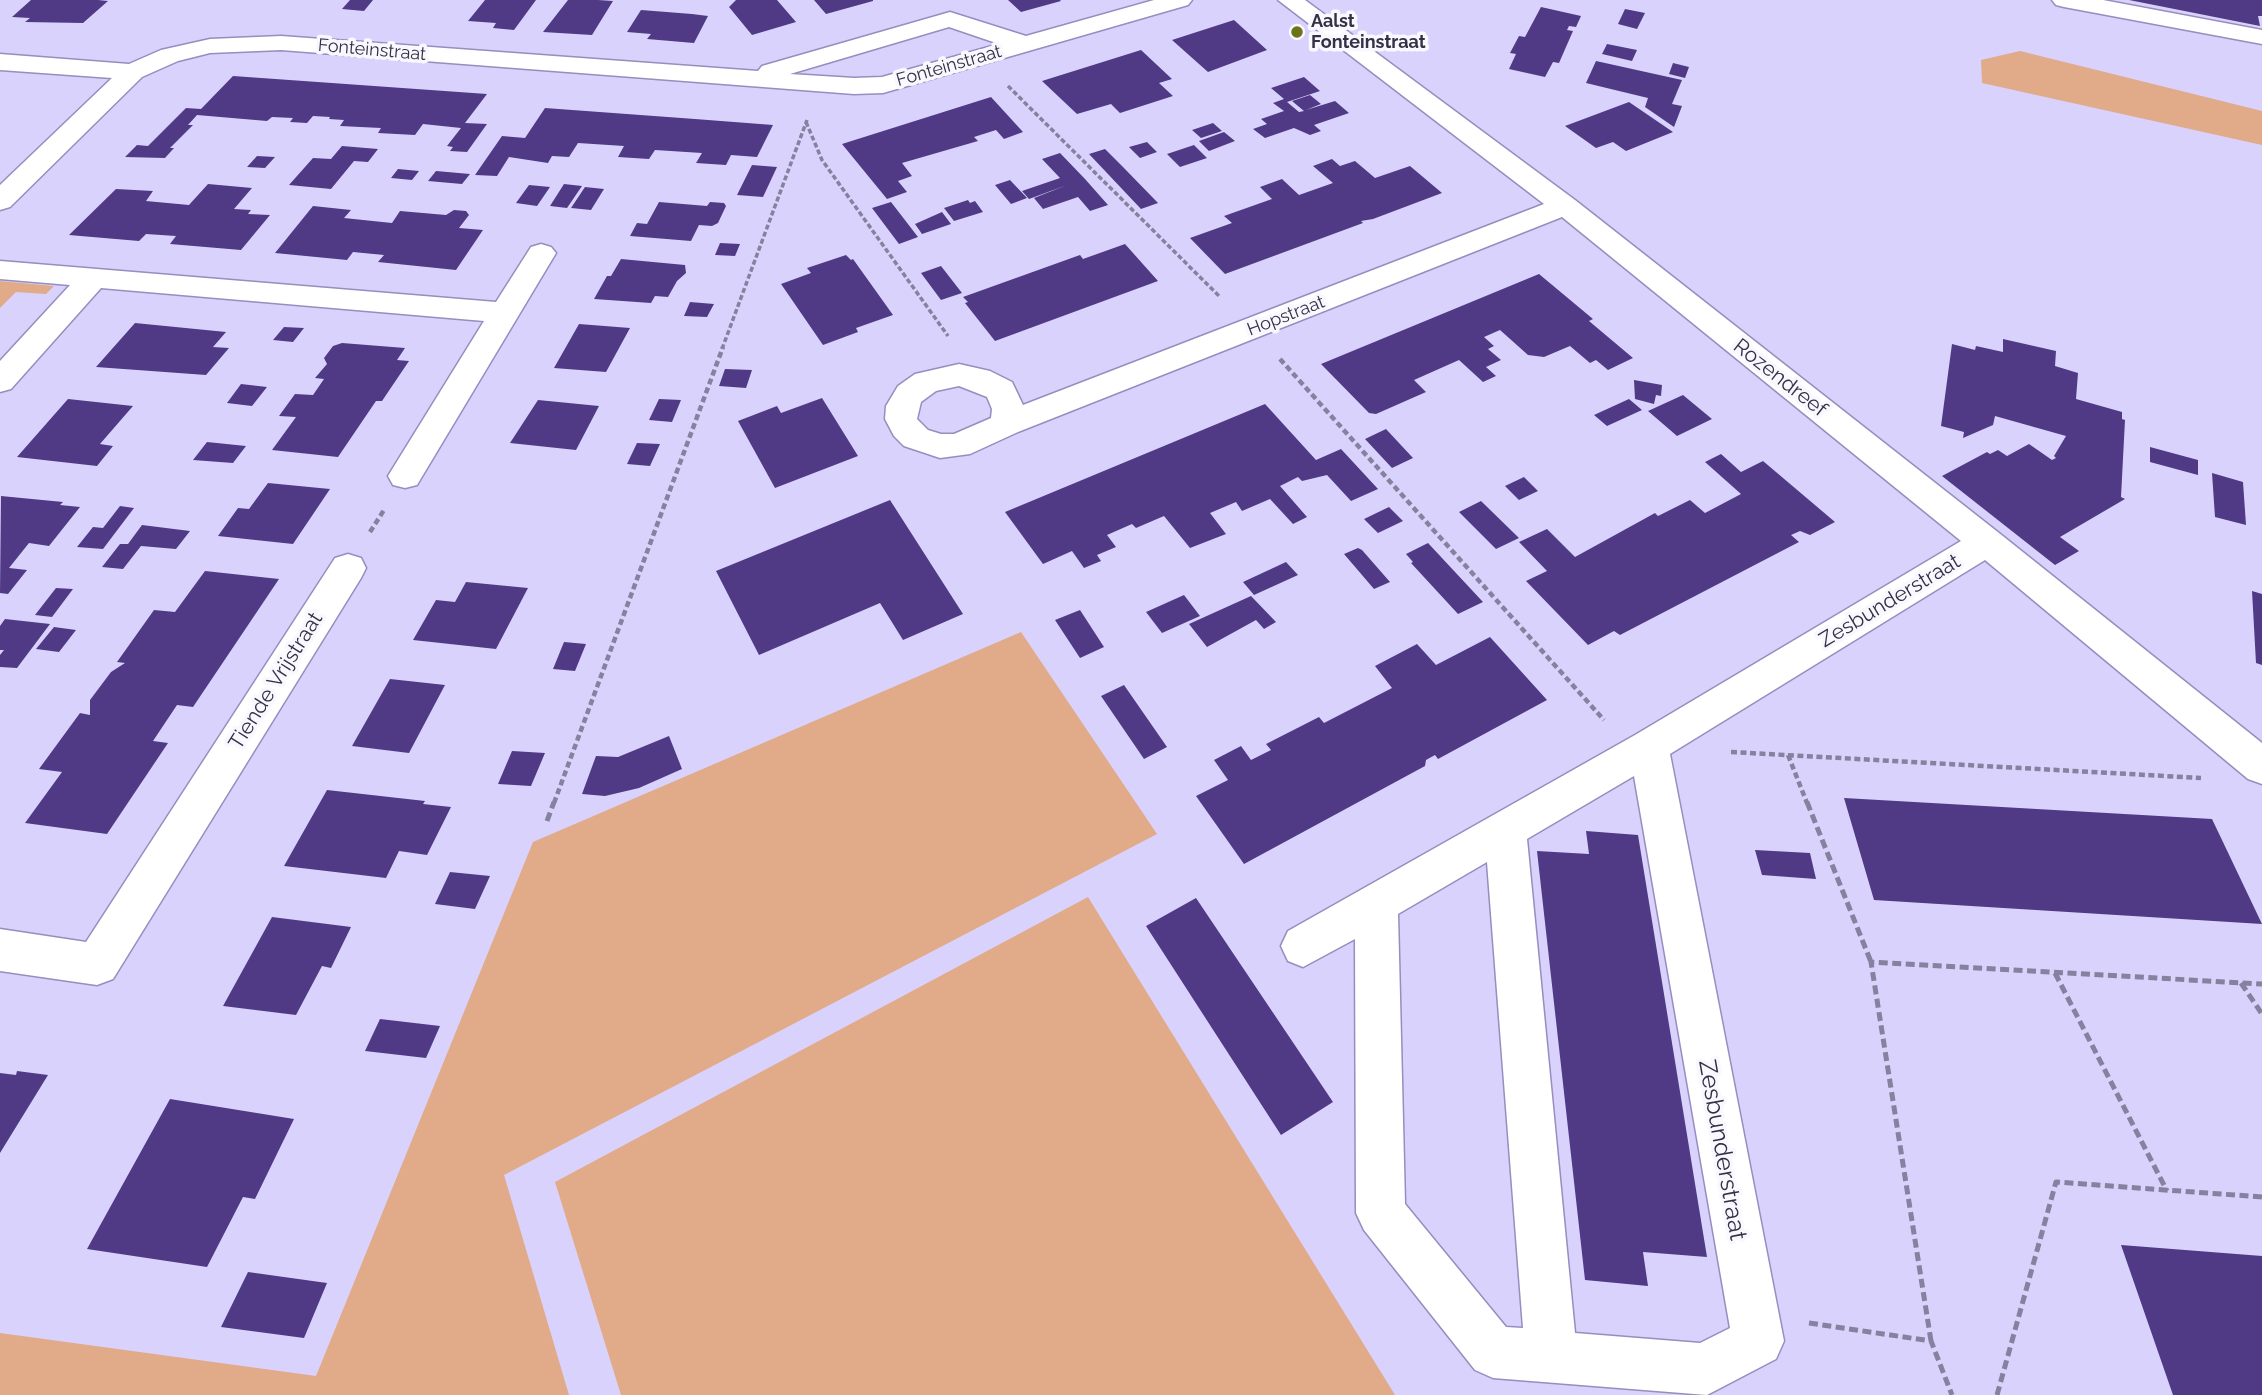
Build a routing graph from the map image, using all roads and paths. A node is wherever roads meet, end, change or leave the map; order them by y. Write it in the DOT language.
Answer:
graph roads {
  1 [pos="1180,0"];
  2 [pos="1290,0"];
  3 [pos="2064,0"];
  4 [pos="2262,37"];
  5 [pos="1024,44"];
  6 [pos="977,57"];
  7 [pos="0,62"];
  8 [pos="133,72"];
  9 [pos="749,77"];
  10 [pos="824,84"];
  11 [pos="806,122"];
  12 [pos="0,201"];
  13 [pos="1565,206"];
  14 [pos="541,253"];
  15 [pos="0,270"];
  16 [pos="92,279"];
  17 [pos="504,313"];
  18 [pos="1252,329"];
  19 [pos="979,379"];
  20 [pos="0,381"];
  21 [pos="1006,424"];
  22 [pos="405,476"];
  23 [pos="1987,542"];
  24 [pos="348,568"];
  25 [pos="1642,751"];
  26 [pos="1722,751"];
  27 [pos="1788,755"];
  28 [pos="2262,767"];
  29 [pos="2213,778"];
  30 [pos="547,821"];
  31 [pos="1505,830"];
  32 [pos="1376,903"];
  33 [pos="1303,946"];
  34 [pos="0,950"];
  35 [pos="1871,962"];
  36 [pos="2055,972"];
  37 [pos="2241,983"];
  38 [pos="2262,984"];
  39 [pos="2262,1014"];
  40 [pos="2167,1191"];
  41 [pos="2262,1197"];
  42 [pos="1752,1315"];
  43 [pos="1931,1341"];
  44 [pos="1551,1357"];
  45 [pos="1952,1395"];
  46 [pos="1997,1395"];
  1 -- 5 [label="street, Fonteinstraat"];
  2 -- 13 [label="street, Rozendreef"];
  3 -- 4 [label="street"];
  5 -- 6 [label="street, Fonteinstraat"];
  5 -- 9 [label="street, Fonteinstraat"];
  6 -- 10 [label="street, Fonteinstraat"];
  6 -- 18 [label="path"];
  7 -- 8 [label="street, Fonteinstraat"];
  8 -- 9 [label="street, Fonteinstraat"];
  8 -- 12 [label="street"];
  9 -- 10 [label="street, Fonteinstraat"];
  10 -- 11 [label="path"];
  11 -- 19 [label="path"];
  11 -- 30 [label="path"];
  13 -- 18 [label="street, Hopstraat"];
  13 -- 23 [label="street, Rozendreef"];
  14 -- 17 [label="street"];
  15 -- 16 [label="street"];
  16 -- 17 [label="street"];
  16 -- 20 [label="street"];
  17 -- 22 [label="street"];
  18 -- 21 [label="street, Hopstraat"];
  18 -- 25 [label="path"];
  19 -- 21 [label="street"];
  19 -- 21 [label="street"];
  22 -- 24 [label="path"];
  23 -- 25 [label="street, Zesbunderstraat"];
  23 -- 28 [label="street, Rozendreef"];
  24 -- 34 [label="street, Tiende Vrijstraat"];
  25 -- 31 [label="street, Zesbunderstraat"];
  25 -- 42 [label="street, Zesbunderstraat"];
  26 -- 27 [label="path"];
  27 -- 29 [label="path"];
  27 -- 35 [label="path"];
  31 -- 32 [label="street, Zesbunderstraat"];
  31 -- 44 [label="street"];
  32 -- 33 [label="street, Zesbunderstraat"];
  32 -- 44 [label="street, Zesbunderstraat"];
  35 -- 36 [label="path"];
  35 -- 43 [label="path"];
  36 -- 37 [label="path"];
  36 -- 40 [label="path"];
  37 -- 38 [label="path"];
  37 -- 39 [label="path"];
  40 -- 41 [label="path"];
  40 -- 46 [label="path"];
  42 -- 43 [label="path"];
  42 -- 44 [label="street, Zesbunderstraat"];
  43 -- 45 [label="path"];
}
